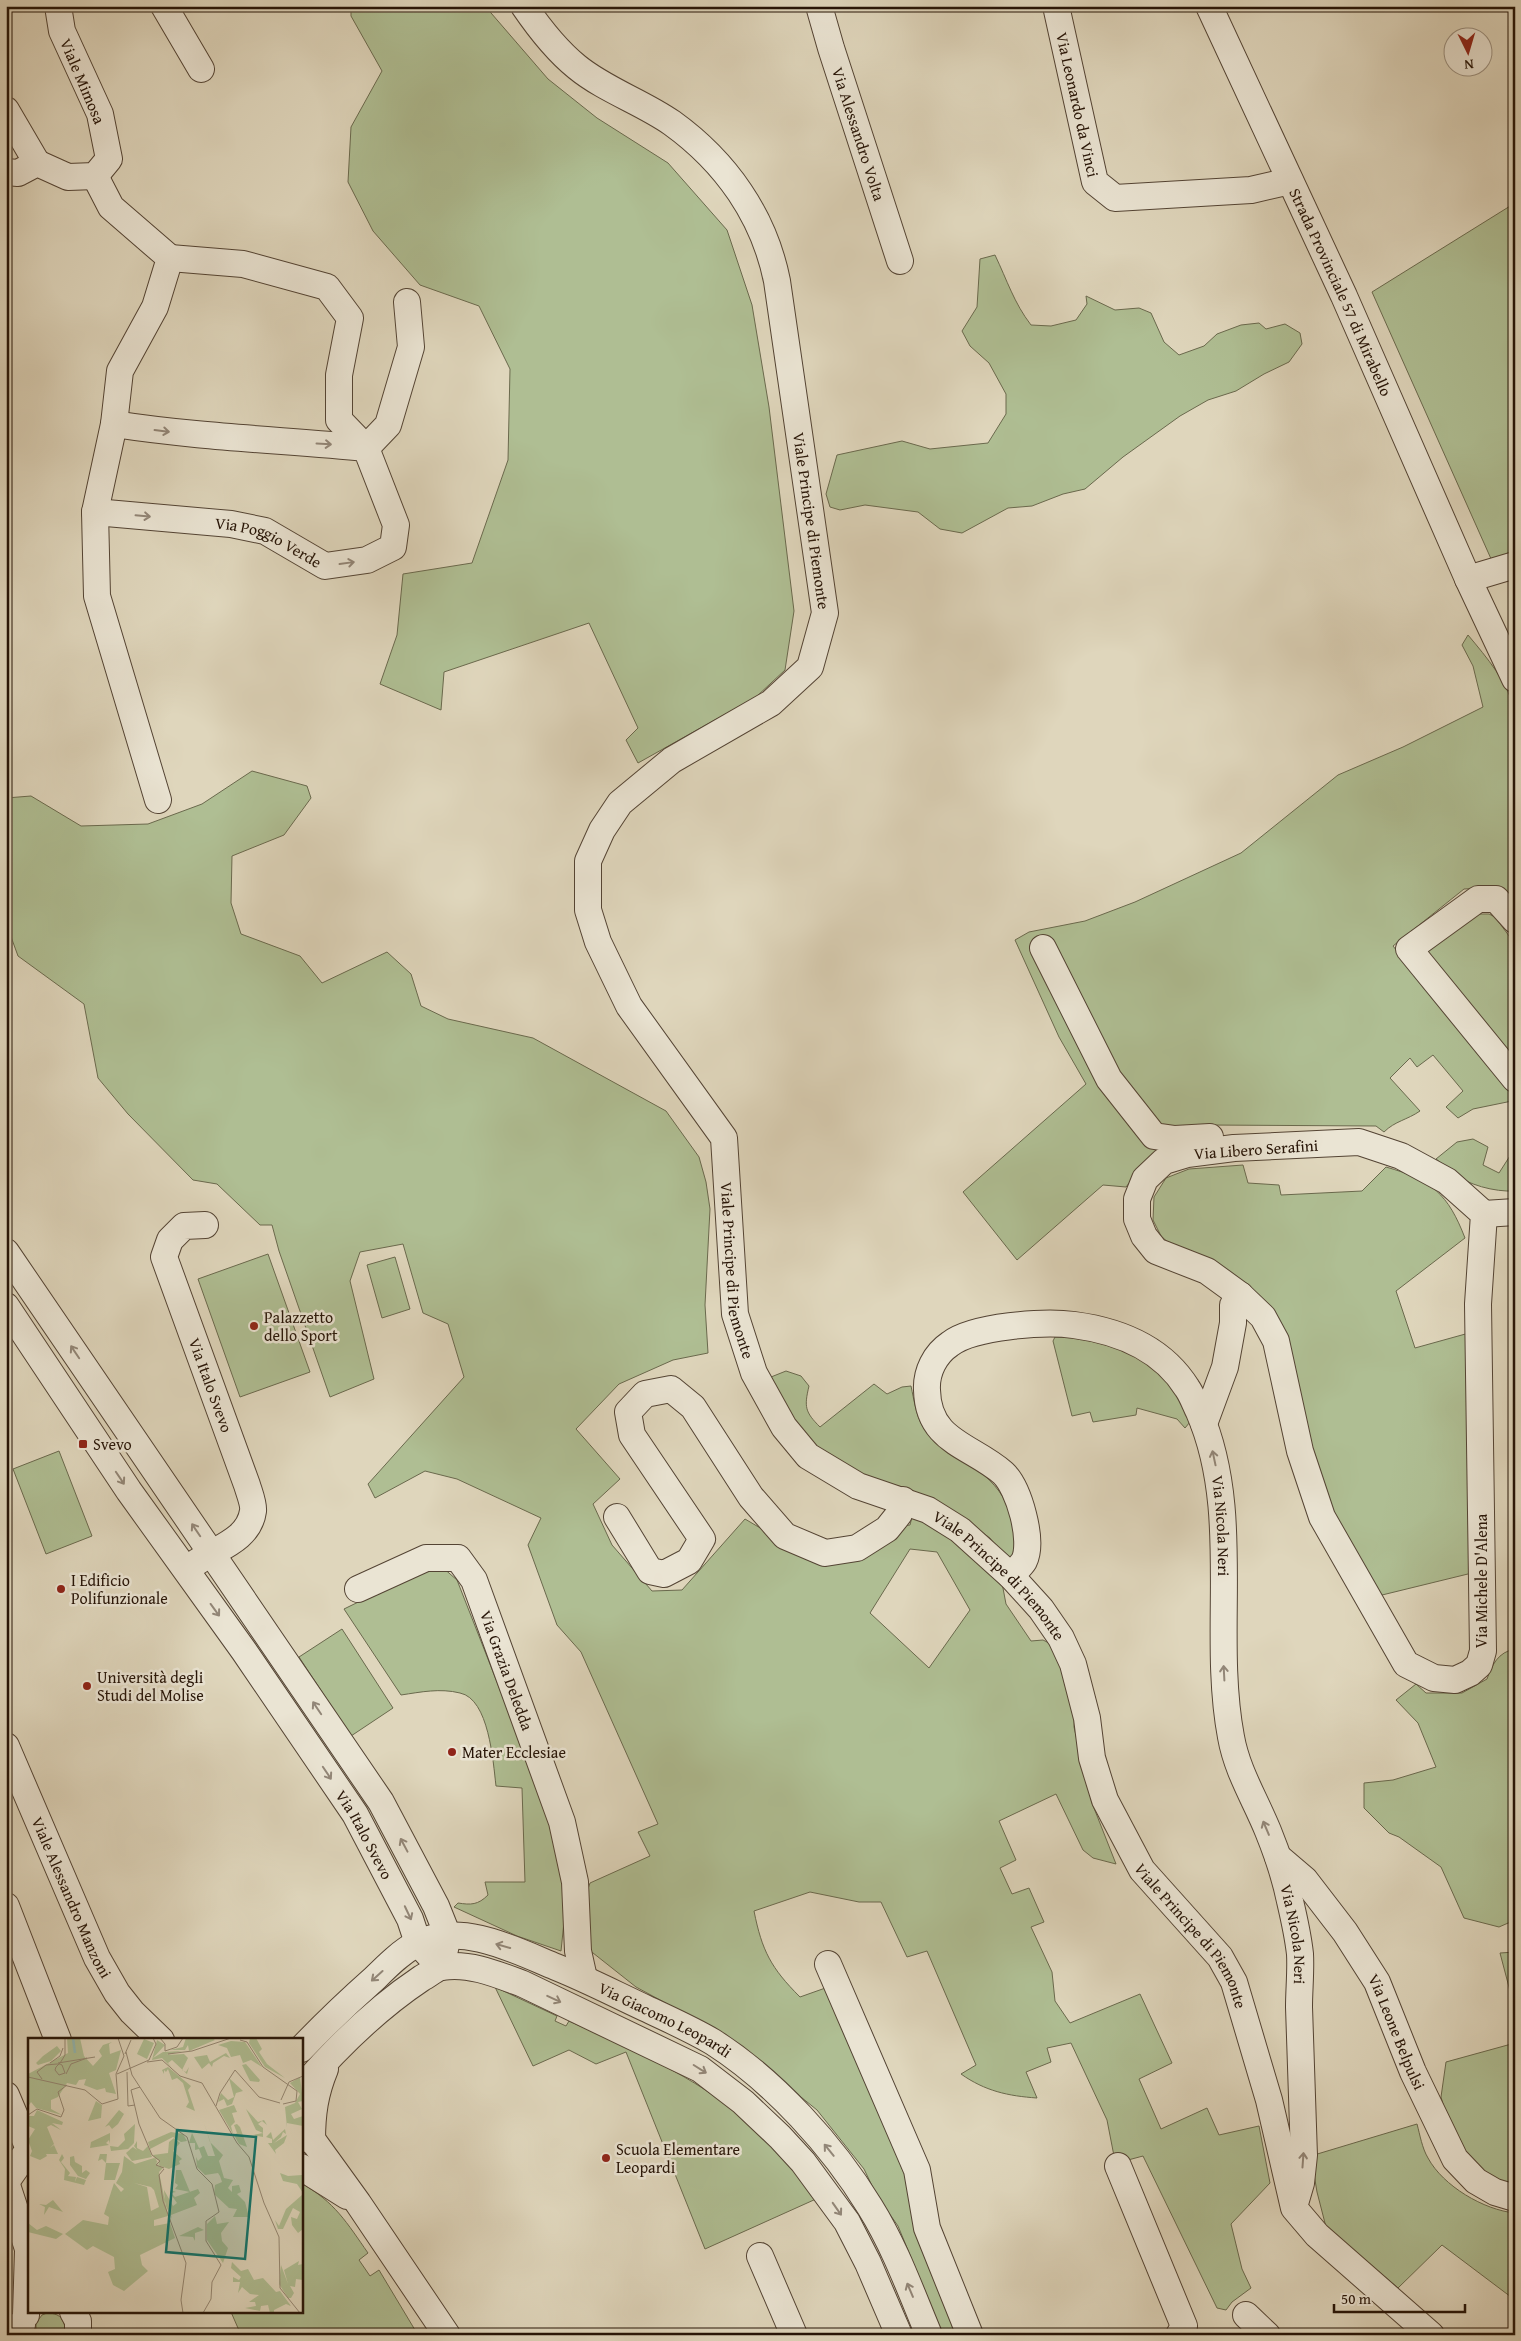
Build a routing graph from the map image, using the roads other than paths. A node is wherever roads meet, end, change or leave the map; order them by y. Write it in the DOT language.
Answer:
graph roads {
  1 [pos="58,6"];
  2 [pos="164,6"];
  3 [pos="524,6"];
  4 [pos="819,6"];
  5 [pos="1056,6"];
  6 [pos="1209,6"];
  7 [pos="201,69"];
  8 [pos="6,110"];
  9 [pos="37,164"];
  10 [pos="6,172"];
  11 [pos="95,176"];
  12 [pos="1290,181"];
  13 [pos="170,258"];
  14 [pos="900,261"];
  15 [pos="407,302"];
  16 [pos="114,424"];
  17 [pos="366,448"];
  18 [pos="95,512"];
  19 [pos="1515,565"];
  20 [pos="1468,579"];
  21 [pos="1515,679"];
  22 [pos="158,800"];
  23 [pos="1515,920"];
  24 [pos="1043,948"];
  25 [pos="1515,1079"];
  26 [pos="1234,1148"];
  27 [pos="1515,1212"];
  28 [pos="1484,1214"];
  29 [pos="205,1226"];
  30 [pos="6,1252"];
  31 [pos="1240,1295"];
  32 [pos="6,1306"];
  33 [pos="97,1384"];
  34 [pos="69,1401"];
  35 [pos="1204,1424"];
  36 [pos="903,1500"];
  37 [pos="617,1517"];
  38 [pos="211,1552"];
  39 [pos="186,1570"];
  40 [pos="1010,1576"];
  41 [pos="358,1589"];
  42 [pos="284,1660"];
  43 [pos="261,1676"];
  44 [pos="6,1746"];
  45 [pos="1278,1857"];
  46 [pos="418,1871"];
  47 [pos="393,1884"];
  48 [pos="6,1906"];
  49 [pos="448,1936"];
  50 [pos="418,1943"];
  51 [pos="535,1958"];
  52 [pos="828,1964"];
  53 [pos="441,1967"];
  54 [pos="584,1978"];
  55 [pos="524,1984"];
  56 [pos="683,2026"];
  57 [pos="57,2038"];
  58 [pos="153,2038"];
  59 [pos="302,2048"];
  60 [pos="669,2053"];
  61 [pos="329,2059"];
  62 [pos="302,2088"];
  63 [pos="6,2095"];
  64 [pos="307,2132"];
  65 [pos="28,2147"];
  66 [pos="28,2150"];
  67 [pos="1118,2166"];
  68 [pos="302,2168"];
  69 [pos="6,2182"];
  70 [pos="1515,2198"];
  71 [pos="358,2203"];
  72 [pos="1294,2208"];
  73 [pos="28,2252"];
  74 [pos="893,2252"];
  75 [pos="760,2256"];
  76 [pos="868,2263"];
  77 [pos="1246,2315"];
  78 [pos="21,2323"];
  79 [pos="447,2335"];
  80 [pos="794,2335"];
  81 [pos="899,2335"];
  82 [pos="929,2335"];
  83 [pos="970,2335"];
  84 [pos="1179,2335"];
  85 [pos="1267,2335"];
  86 [pos="1431,2335"];
  1 -- 11 [label="street, Viale Mimosa"];
  2 -- 7 [label="street"];
  3 -- 36 [label="street, Viale Principe di Piemonte"];
  4 -- 14 [label="street, Via Alessandro Volta"];
  5 -- 12 [label="street, Via Leonardo da Vinci"];
  6 -- 12 [label="street, Strada Provinciale 57 di Mirabello"];
  8 -- 9 [label="street"];
  9 -- 10 [label="street"];
  9 -- 11 [label="street"];
  11 -- 13 [label="street"];
  12 -- 20 [label="street, Strada Provinciale 57 di Mirabello"];
  13 -- 16 [label="street"];
  13 -- 17 [label="street, Via Poggio Verde"];
  15 -- 17 [label="street"];
  16 -- 17 [label="street, one-way"];
  16 -- 18 [label="street"];
  18 -- 17 [label="street, Via Poggio Verde, one-way"];
  18 -- 22 [label="street"];
  19 -- 20 [label="street"];
  20 -- 21 [label="street, Strada Provinciale 57 di Mirabello"];
  23 -- 25 [label="street"];
  24 -- 26 [label="street"];
  26 -- 28 [label="street, Via Libero Serafini"];
  26 -- 31 [label="street, Via Libero Serafini"];
  27 -- 28 [label="street"];
  28 -- 31 [label="street, Via Michele D'Alena"];
  29 -- 38 [label="street, Via Italo Svevo"];
  33 -- 30 [label="street, Via Italo Svevo, one-way"];
  31 -- 35 [label="street"];
  32 -- 34 [label="street, Via Italo Svevo"];
  33 -- 34 [label="street"];
  38 -- 33 [label="street, Via Italo Svevo, one-way"];
  34 -- 39 [label="street, Via Italo Svevo, one-way"];
  35 -- 40 [label="street, Via Nicola Neri"];
  45 -- 35 [label="street, Via Nicola Neri, one-way"];
  36 -- 37 [label="street"];
  36 -- 40 [label="street, Viale Principe di Piemonte"];
  38 -- 39 [label="street"];
  38 -- 42 [label="street, Via Italo Svevo"];
  39 -- 43 [label="street, Via Italo Svevo, one-way"];
  40 -- 72 [label="street, Viale Principe di Piemonte"];
  41 -- 54 [label="street, Via Grazia Deledda"];
  42 -- 43 [label="street"];
  46 -- 42 [label="street, Via Italo Svevo, one-way"];
  43 -- 47 [label="street, Via Italo Svevo, one-way"];
  44 -- 58 [label="street, Viale Alessandro Manzoni"];
  45 -- 70 [label="street, Via Leone Belpulsi"];
  72 -- 45 [label="street, Via Nicola Neri, one-way"];
  46 -- 47 [label="street"];
  46 -- 49 [label="street, Via Italo Svevo"];
  47 -- 50 [label="street, Via Italo Svevo, one-way"];
  48 -- 57 [label="street"];
  49 -- 50 [label="street, Via Giacomo Leopardi"];
  51 -- 49 [label="street, Via Giacomo Leopardi, one-way"];
  49 -- 53 [label="street"];
  50 -- 53 [label="street, Via Italo Svevo"];
  50 -- 59 [label="street, Via Giacomo Leopardi, one-way"];
  51 -- 54 [label="street, Via Giacomo Leopardi"];
  51 -- 55 [label="street"];
  52 -- 83 [label="street"];
  53 -- 55 [label="street, Via Giacomo Leopardi"];
  53 -- 61 [label="street"];
  54 -- 56 [label="street, Via Giacomo Leopardi"];
  55 -- 60 [label="street, Via Giacomo Leopardi, one-way"];
  56 -- 60 [label="street"];
  74 -- 56 [label="street, Via Giacomo Leopardi, one-way"];
  60 -- 76 [label="street, Via Giacomo Leopardi, one-way"];
  61 -- 62 [label="street"];
  61 -- 64 [label="street"];
  63 -- 65 [label="street"];
  64 -- 71 [label="street"];
  66 -- 69 [label="street"];
  67 -- 84 [label="street"];
  68 -- 71 [label="street"];
  69 -- 73 [label="street"];
  71 -- 79 [label="street"];
  72 -- 86 [label="street, Viale Principe di Piemonte"];
  73 -- 78 [label="street"];
  74 -- 76 [label="street"];
  82 -- 74 [label="street, Via Giacomo Leopardi, one-way"];
  75 -- 80 [label="street"];
  76 -- 81 [label="street, Via Giacomo Leopardi"];
  77 -- 85 [label="street"];
}
